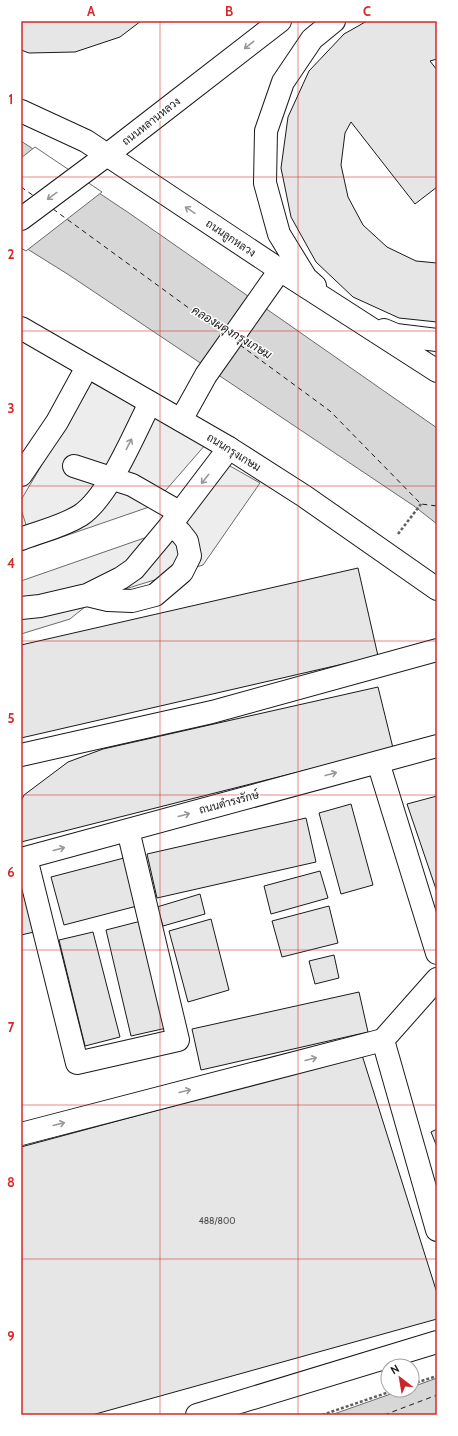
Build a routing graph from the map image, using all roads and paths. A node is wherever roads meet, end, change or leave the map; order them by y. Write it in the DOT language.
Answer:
graph roads {
  1 [pos="280,21"];
  2 [pos="334,21"];
  3 [pos="21,111"];
  4 [pos="107,155"];
  5 [pos="21,219"];
  6 [pos="280,270"];
  7 [pos="345,312"];
  8 [pos="21,328"];
  9 [pos="437,340"];
  10 [pos="87,367"];
  11 [pos="437,371"];
  12 [pos="150,403"];
  13 [pos="181,420"];
  14 [pos="229,448"];
  15 [pos="74,466"];
  16 [pos="21,475"];
  17 [pos="111,479"];
  18 [pos="422,504"];
  19 [pos="174,520"];
  20 [pos="21,539"];
  21 [pos="384,551"];
  22 [pos="437,590"];
  23 [pos="87,594"];
  24 [pos="21,608"];
  25 [pos="437,650"];
  26 [pos="437,746"];
  27 [pos="21,755"];
  28 [pos="378,762"];
  29 [pos="128,830"];
  30 [pos="24,858"];
  31 [pos="437,953"];
  32 [pos="437,979"];
  33 [pos="383,1040"];
  34 [pos="21,1134"];
  35 [pos="437,1230"];
  36 [pos="437,1342"];
  37 [pos="437,1376"];
  38 [pos="420,1381"];
  39 [pos="380,1395"];
  40 [pos="197,1415"];
  41 [pos="322,1415"];
  1 -- 4 [label="street, ถนนหลานหลวง, one-way"];
  2 -- 7 [label="street"];
  3 -- 4 [label="street, ถนนลูกหลวง"];
  4 -- 5 [label="street, ถนนหลานหลวง, one-way"];
  6 -- 4 [label="street, ถนนลูกหลวง, one-way"];
  6 -- 7 [label="street, ถนนลูกหลวง"];
  6 -- 13 [label="street"];
  7 -- 9 [label="street"];
  7 -- 11 [label="street, ถนนลูกหลวง"];
  8 -- 10 [label="street, ถนนกรุงเกษม"];
  10 -- 12 [label="street, ถนนกรุงเกษม"];
  10 -- 16 [label="street"];
  12 -- 13 [label="street, ถนนกรุงเกษม"];
  17 -- 12 [label="street, one-way"];
  13 -- 14 [label="street, ถนนกรุงเกษม"];
  14 -- 19 [label="street, one-way"];
  14 -- 21 [label="street, ถนนกรุงเกษม"];
  15 -- 17 [label="street"];
  17 -- 19 [label="street"];
  17 -- 20 [label="street"];
  18 -- 21 [label="path"];
  19 -- 23 [label="street"];
  19 -- 23 [label="street"];
  21 -- 22 [label="street, ถนนกรุงเกษม"];
  23 -- 24 [label="street"];
  25 -- 27 [label="street"];
  26 -- 28 [label="street, ถนนดำรงรักษ์"];
  29 -- 28 [label="street, ถนนดำรงรักษ์, one-way"];
  28 -- 31 [label="street"];
  30 -- 29 [label="street, ถนนดำรงรักษ์, one-way"];
  29 -- 30 [label="street"];
  32 -- 33 [label="street"];
  34 -- 33 [label="street, one-way"];
  33 -- 35 [label="street"];
  36 -- 40 [label="street"];
  37 -- 38 [label="path"];
  39 -- 41 [label="path"];
}
